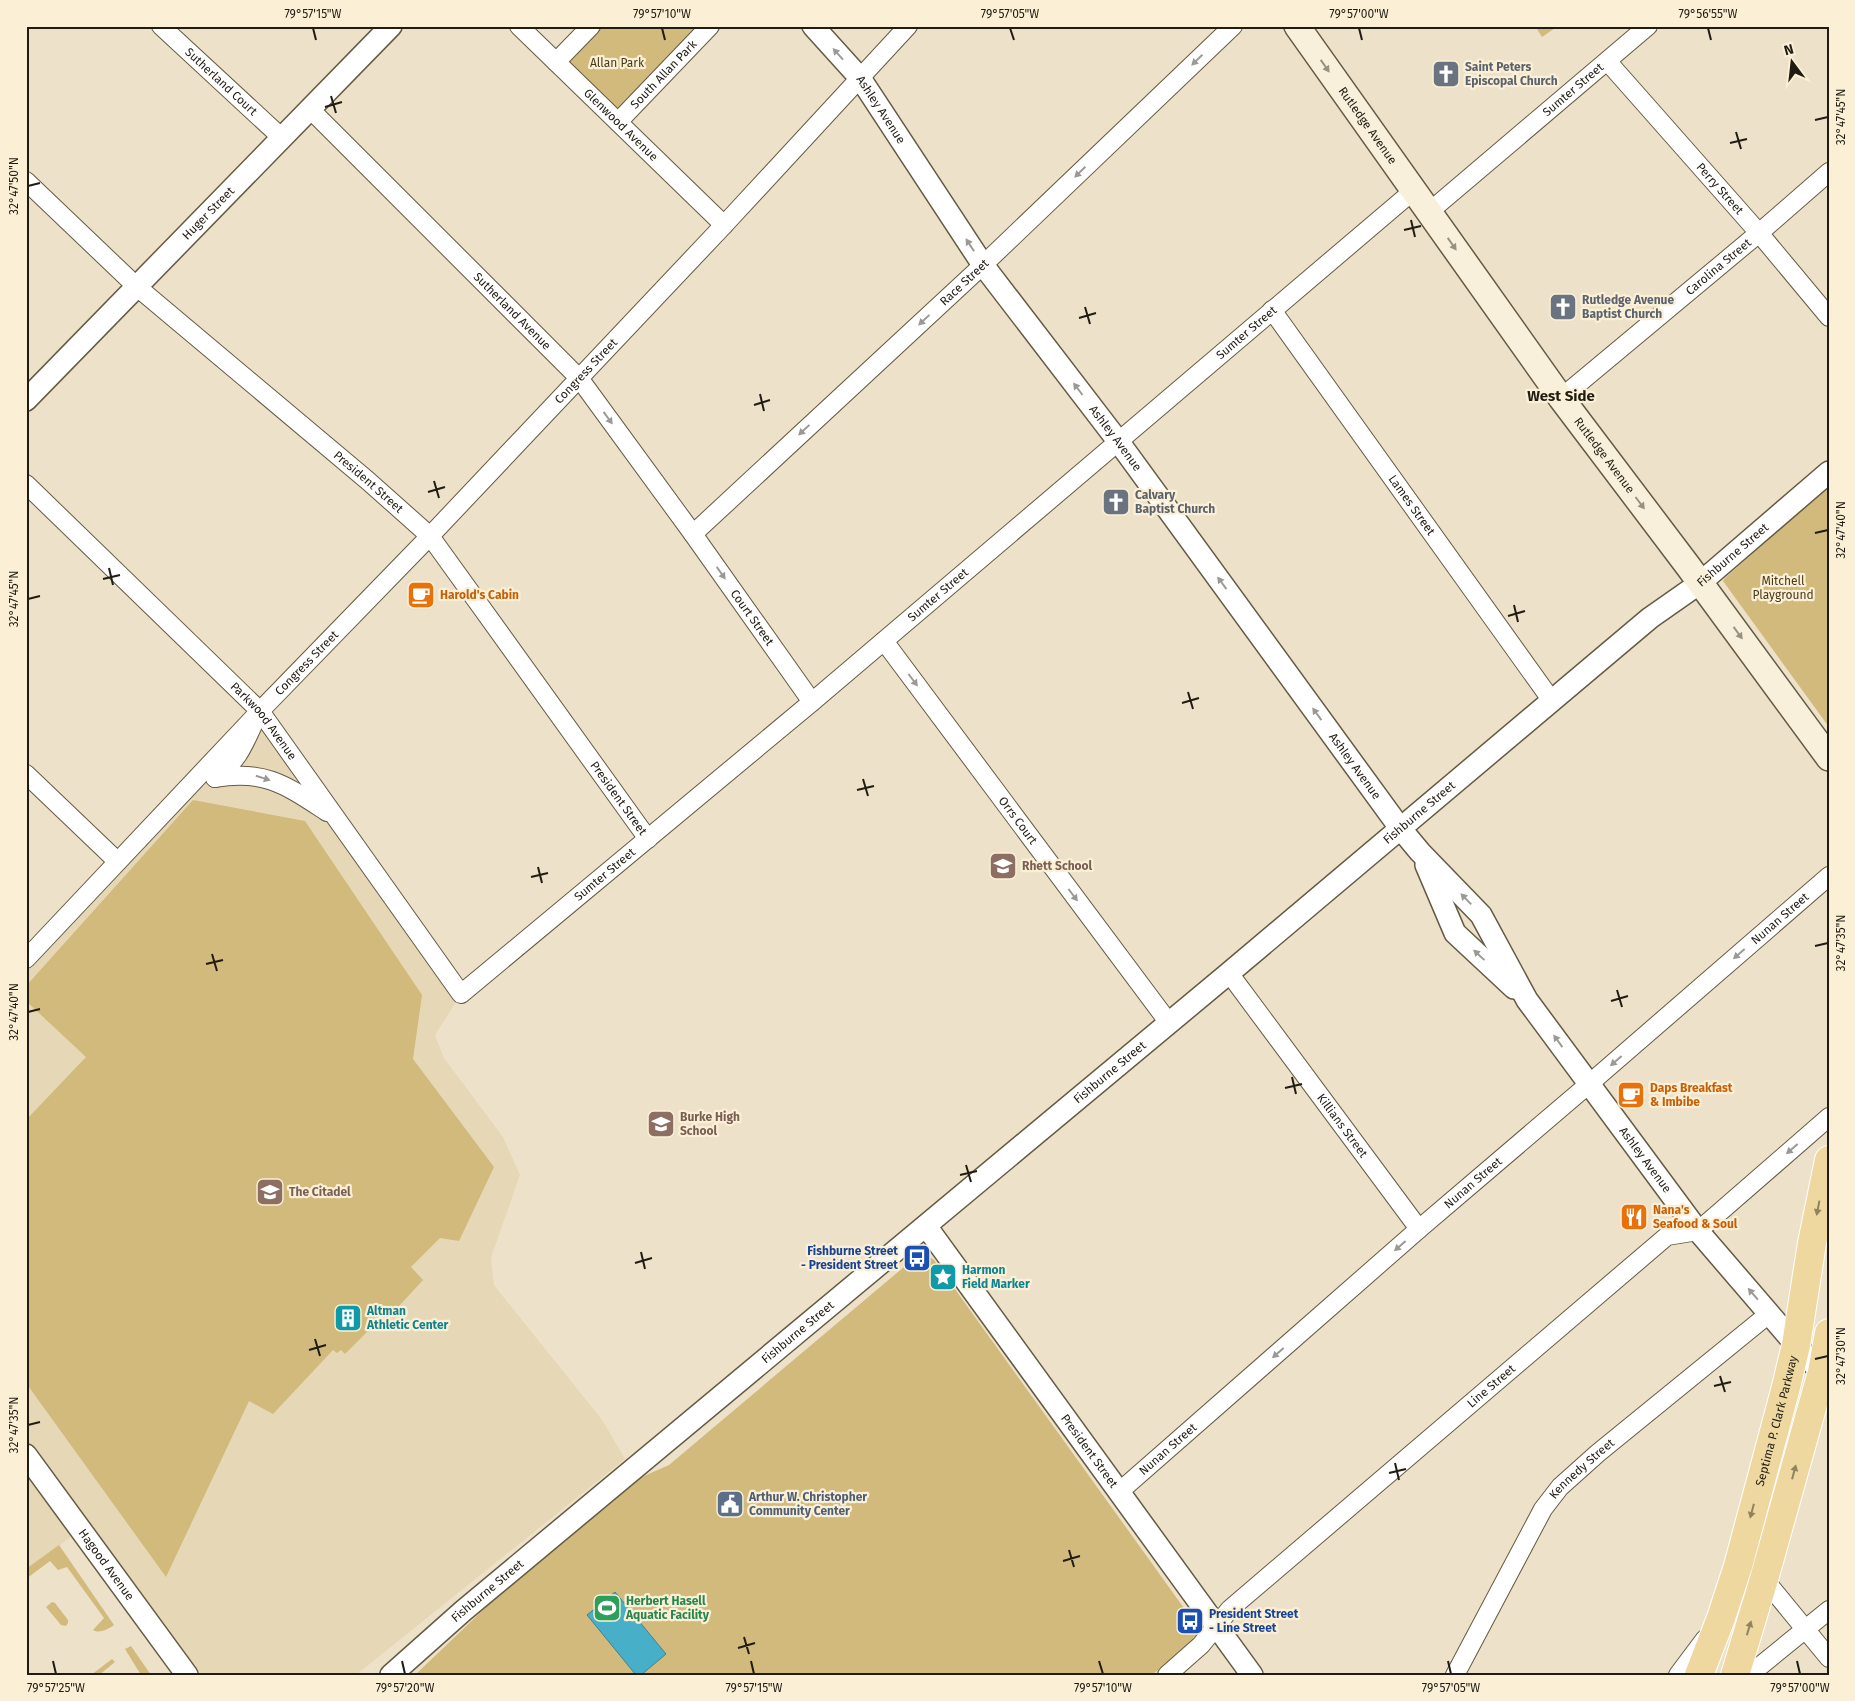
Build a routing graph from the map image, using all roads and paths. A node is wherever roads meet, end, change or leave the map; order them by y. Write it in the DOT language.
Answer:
graph roads {
  1 [pos="161,26"];
  2 [pos="390,26"];
  3 [pos="519,26"];
  4 [pos="591,26"];
  5 [pos="710,26"];
  6 [pos="814,26"];
  7 [pos="908,26"];
  8 [pos="1233,26"];
  9 [pos="1297,26"];
  10 [pos="1648,26"];
  11 [pos="556,62"];
  12 [pos="1608,62"];
  13 [pos="860,78"];
  14 [pos="310,109"];
  15 [pos="618,122"];
  16 [pos="282,138"];
  17 [pos="1829,172"];
  18 [pos="26,182"];
  19 [pos="1413,191"];
  20 [pos="1429,212"];
  21 [pos="724,225"];
  22 [pos="1759,233"];
  23 [pos="983,265"];
  24 [pos="136,286"];
  25 [pos="1272,310"];
  26 [pos="1829,317"];
  27 [pos="579,378"];
  28 [pos="1561,398"];
  29 [pos="26,400"];
  30 [pos="1118,441"];
  31 [pos="1829,472"];
  32 [pos="26,484"];
  33 [pos="693,534"];
  34 [pos="430,536"];
  35 [pos="1700,583"];
  36 [pos="884,641"];
  37 [pos="1552,701"];
  38 [pos="812,702"];
  39 [pos="260,711"];
  40 [pos="1829,758"];
  41 [pos="26,774"];
  42 [pos="215,778"];
  43 [pos="180,795"];
  44 [pos="337,819"];
  45 [pos="1400,828"];
  46 [pos="648,839"];
  47 [pos="1420,852"];
  48 [pos="117,861"];
  49 [pos="1829,876"];
  50 [pos="26,959"];
  51 [pos="1229,973"];
  52 [pos="460,994"];
  53 [pos="1527,1000"];
  54 [pos="1169,1023"];
  55 [pos="1589,1084"];
  56 [pos="1829,1116"];
  57 [pos="1829,1160"];
  58 [pos="926,1226"];
  59 [pos="1419,1229"];
  60 [pos="1698,1231"];
  61 [pos="1770,1313"];
  62 [pos="1829,1332"];
  63 [pos="1796,1345"];
  64 [pos="1825,1376"];
  65 [pos="26,1455"];
  66 [pos="1119,1492"];
  67 [pos="1764,1579"];
  68 [pos="1829,1610"];
  69 [pos="1721,1618"];
  70 [pos="1217,1626"];
  71 [pos="1805,1630"];
  72 [pos="1829,1658"];
  73 [pos="186,1675"];
  74 [pos="391,1675"];
  75 [pos="1167,1675"];
  76 [pos="1252,1675"];
  77 [pos="1455,1675"];
  78 [pos="1678,1675"];
  79 [pos="1700,1675"];
  80 [pos="1734,1675"];
  81 [pos="1749,1675"];
  1 -- 16 [label="street, Sutherland Court"];
  2 -- 14 [label="street, Huger Street"];
  3 -- 11 [label="street, Glenwood Avenue"];
  4 -- 11 [label="street"];
  5 -- 15 [label="street, South Allan Park"];
  13 -- 6 [label="street, Ashley Avenue, one-way"];
  7 -- 13 [label="street, Congress Street"];
  8 -- 23 [label="street, Race Street, one-way"];
  9 -- 19 [label="main road, Rutledge Avenue, one-way"];
  10 -- 12 [label="street, Sumter Street"];
  11 -- 15 [label="street, Glenwood Avenue"];
  12 -- 20 [label="street, Sumter Street"];
  12 -- 22 [label="street, Perry Street"];
  13 -- 21 [label="street, Congress Street"];
  23 -- 13 [label="street, Ashley Avenue, one-way"];
  14 -- 16 [label="street, Huger Street"];
  14 -- 27 [label="street, Sutherland Avenue"];
  15 -- 21 [label="street, Glenwood Avenue"];
  16 -- 24 [label="street, Huger Street"];
  17 -- 22 [label="street, Carolina Street"];
  18 -- 24 [label="street, President Street"];
  19 -- 20 [label="main road, Rutledge Avenue"];
  19 -- 25 [label="street, Sumter Street"];
  20 -- 28 [label="main road, Rutledge Avenue, one-way"];
  21 -- 27 [label="street, Congress Street"];
  22 -- 26 [label="street, Perry Street"];
  22 -- 28 [label="street, Carolina Street"];
  30 -- 23 [label="street, Ashley Avenue, one-way"];
  23 -- 33 [label="street, Race Street, one-way"];
  24 -- 29 [label="street, Huger Street"];
  24 -- 34 [label="street, President Street"];
  25 -- 30 [label="street, Sumter Street"];
  25 -- 37 [label="street, Lames Street"];
  27 -- 33 [label="street, Sutherland Avenue, one-way"];
  27 -- 34 [label="street, Congress Street"];
  28 -- 35 [label="main road, Rutledge Avenue, one-way"];
  30 -- 36 [label="street, Sumter Street"];
  45 -- 30 [label="street, Ashley Avenue, one-way"];
  31 -- 35 [label="street, Fishburne Street"];
  32 -- 39 [label="street, Parkwood Avenue"];
  33 -- 38 [label="street, Court Street, one-way"];
  34 -- 39 [label="street, Congress Street"];
  34 -- 46 [label="street, President Street"];
  35 -- 37 [label="street, Fishburne Street"];
  35 -- 40 [label="main road, Rutledge Avenue, one-way"];
  36 -- 38 [label="street, Sumter Street"];
  36 -- 54 [label="street, Orrs Court, one-way"];
  37 -- 45 [label="street, Fishburne Street"];
  38 -- 46 [label="street, Sumter Street"];
  39 -- 42 [label="street, Congress Street"];
  39 -- 43 [label="street, Congress Street"];
  39 -- 44 [label="street, Parkwood Avenue"];
  41 -- 48 [label="street"];
  42 -- 43 [label="street, Congress Street"];
  42 -- 44 [label="street, one-way"];
  43 -- 48 [label="street, Congress Street"];
  44 -- 52 [label="street, Parkwood Avenue"];
  45 -- 47 [label="street, Ashley Avenue"];
  45 -- 51 [label="street, Fishburne Street"];
  46 -- 52 [label="street, Sumter Street"];
  53 -- 47 [label="street, Ashley Avenue, one-way"];
  53 -- 47 [label="street, Ashley Avenue, one-way"];
  48 -- 50 [label="street, Congress Street"];
  49 -- 55 [label="street, Nunan Street, one-way"];
  51 -- 54 [label="street, Fishburne Street"];
  51 -- 59 [label="street, Killians Street"];
  55 -- 53 [label="street, Ashley Avenue, one-way"];
  54 -- 58 [label="street, Fishburne Street"];
  55 -- 59 [label="street, Nunan Street"];
  55 -- 60 [label="street, Ashley Avenue"];
  56 -- 60 [label="street, one-way"];
  57 -- 63 [label="highway, Septima P. Clark Parkway, one-way"];
  58 -- 66 [label="street, President Street"];
  58 -- 74 [label="street, Fishburne Street"];
  59 -- 66 [label="street, Nunan Street, one-way"];
  61 -- 60 [label="street, Ashley Avenue, one-way"];
  60 -- 70 [label="street, Line Street"];
  61 -- 63 [label="street, Ashley Avenue"];
  61 -- 77 [label="street, Kennedy Street"];
  62 -- 64 [label="highway"];
  63 -- 64 [label="street, Ashley Avenue"];
  63 -- 69 [label="highway, Septima P. Clark Parkway, one-way"];
  67 -- 64 [label="highway, one-way"];
  65 -- 73 [label="street, Hagood Avenue"];
  66 -- 70 [label="street, President Street"];
  67 -- 71 [label="street"];
  80 -- 67 [label="highway, one-way"];
  68 -- 71 [label="street"];
  69 -- 78 [label="street"];
  69 -- 79 [label="highway, Septima P. Clark Parkway"];
  70 -- 75 [label="street, Line Street"];
  70 -- 76 [label="street, President Street"];
  71 -- 72 [label="street"];
  71 -- 81 [label="street"];
}
